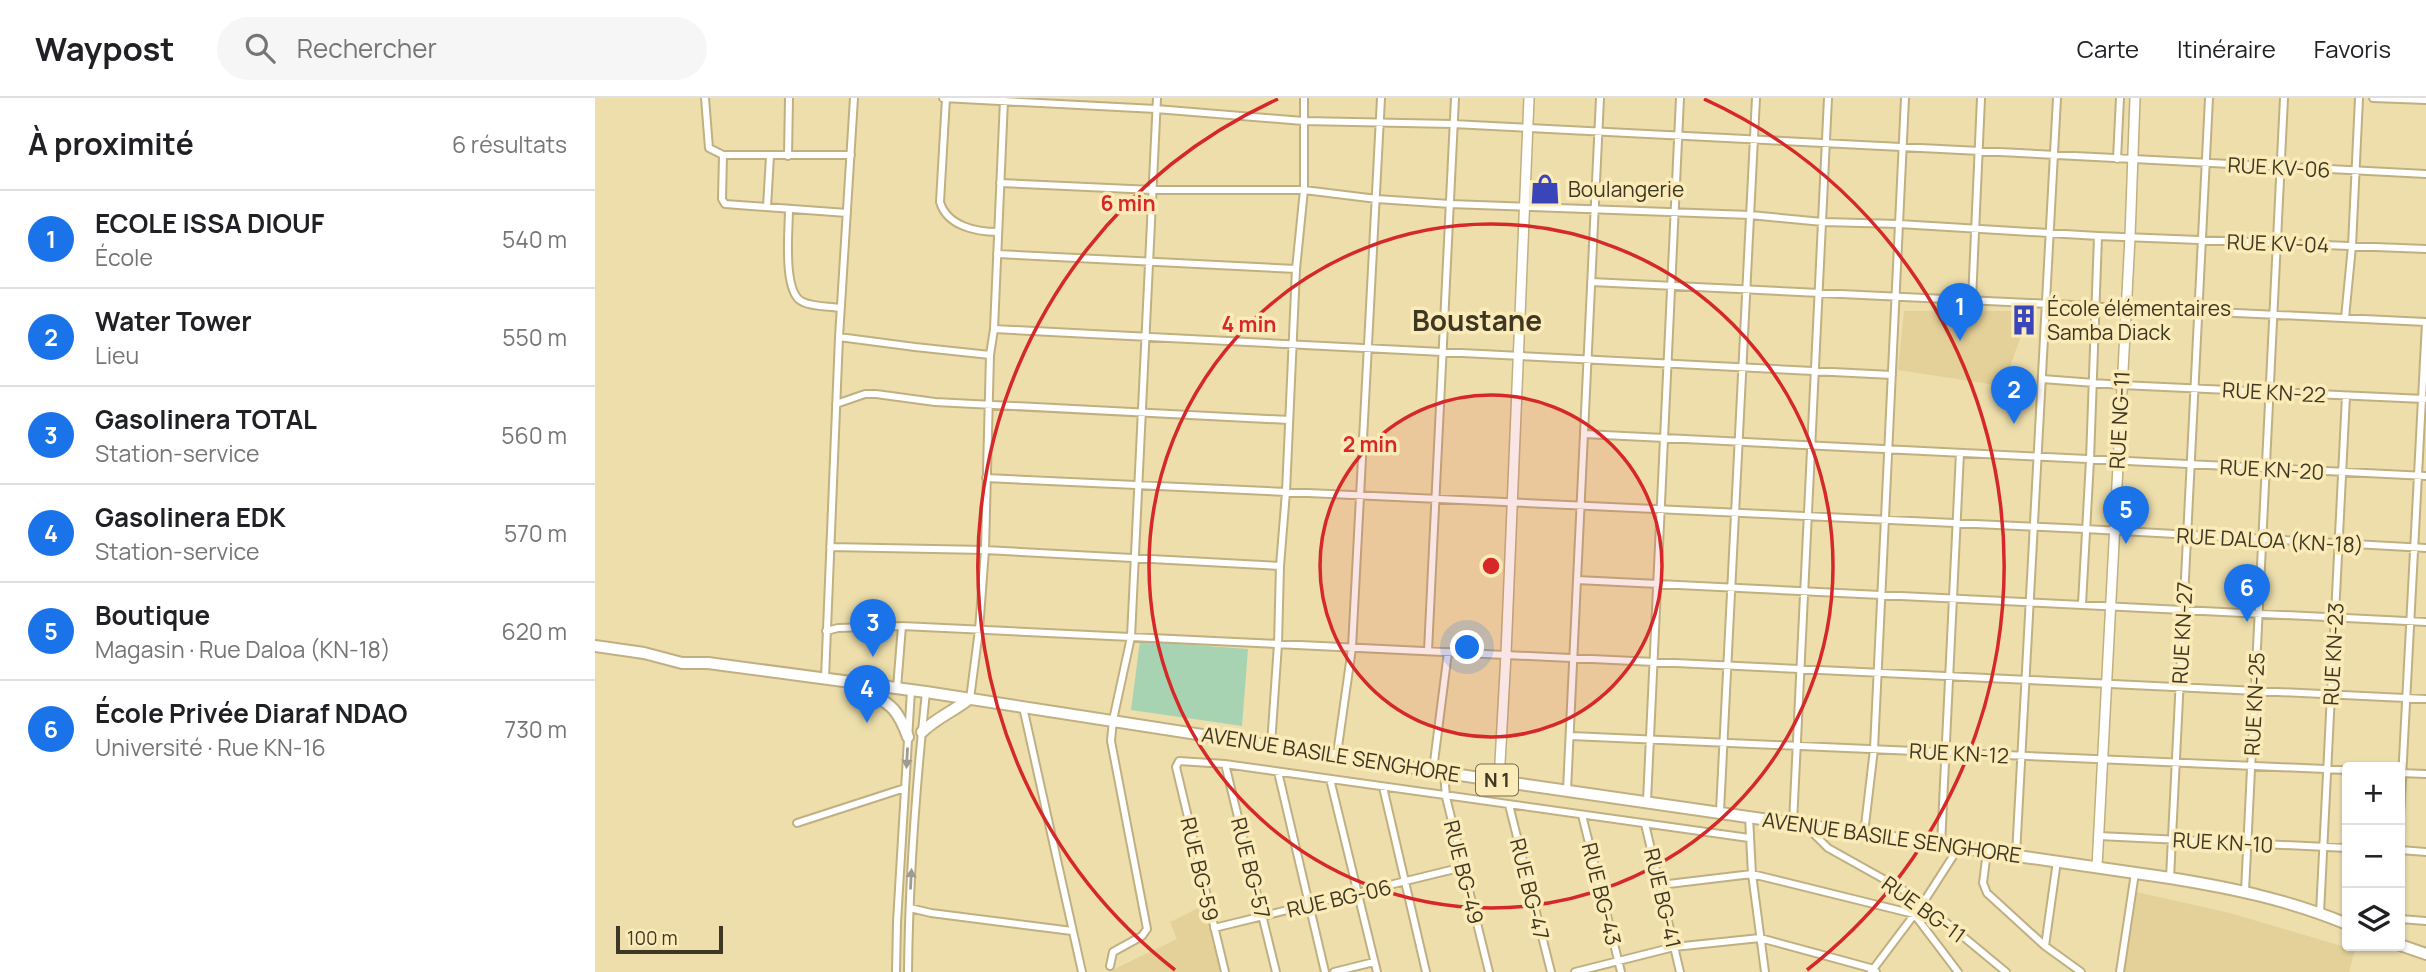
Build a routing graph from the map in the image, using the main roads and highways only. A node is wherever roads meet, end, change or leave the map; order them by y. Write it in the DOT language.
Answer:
graph roads {
  1 [pos="595,646"];
  2 [pos="855,682"];
  3 [pos="969,699"];
  4 [pos="922,732"];
  5 [pos="908,737"];
  6 [pos="2342,922"];
  7 [pos="2405,947"];
  8 [pos="2426,954"];
  1 -- 2 [label="highway, AVENUE BASILE SENGHORE / N 1"];
  2 -- 3 [label="highway, AVENUE BASILE SENGHORE / N 1"];
  2 -- 5 [label="highway"];
  3 -- 4 [label="highway"];
  3 -- 6 [label="highway, AVENUE BASILE SENGHORE / N 1"];
  7 -- 8 [label="highway"];
}
